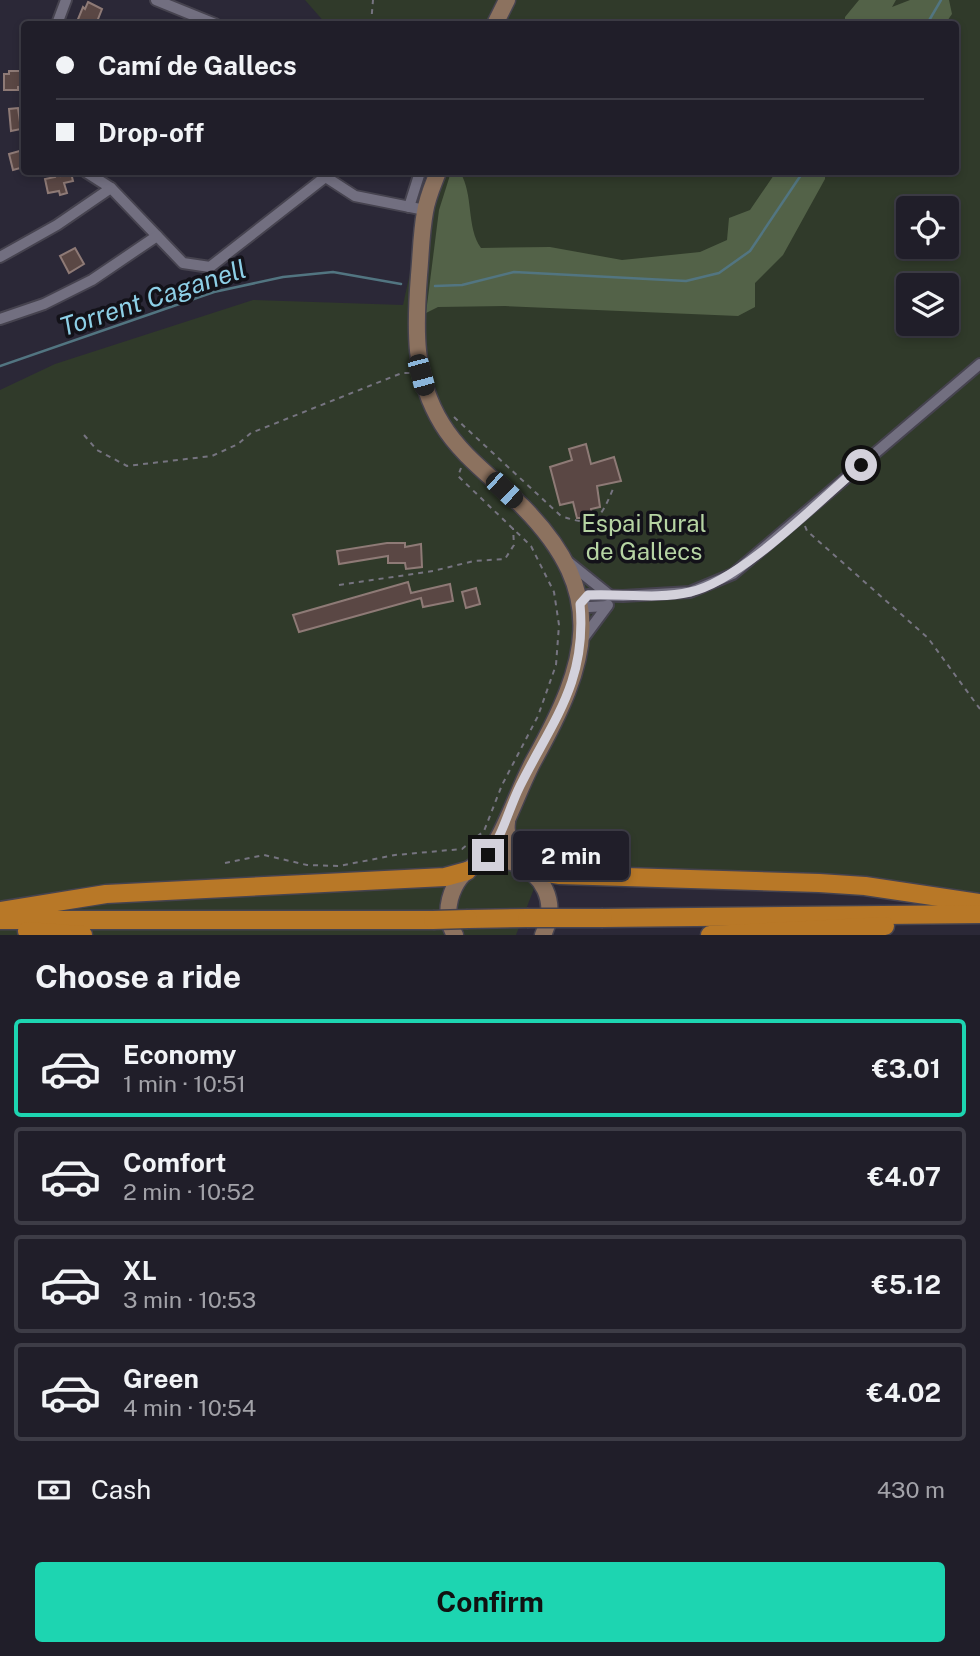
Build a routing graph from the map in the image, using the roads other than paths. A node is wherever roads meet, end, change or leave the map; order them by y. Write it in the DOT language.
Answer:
graph roads {
  1 [pos="66,0"];
  2 [pos="156,0"];
  3 [pos="507,0"];
  4 [pos="58,21"];
  5 [pos="208,21"];
  6 [pos="496,21"];
  7 [pos="91,175"];
  8 [pos="320,175"];
  9 [pos="323,175"];
  10 [pos="420,175"];
  11 [pos="436,175"];
  12 [pos="111,188"];
  13 [pos="417,208"];
  14 [pos="157,236"];
  15 [pos="0,257"];
  16 [pos="0,319"];
  17 [pos="980,364"];
  18 [pos="563,558"];
  19 [pos="608,600"];
  20 [pos="580,604"];
  21 [pos="581,642"];
  22 [pos="509,809"];
  23 [pos="474,867"];
  24 [pos="526,868"];
  25 [pos="980,903"];
  26 [pos="0,911"];
  27 [pos="980,914"];
  28 [pos="980,920"];
  29 [pos="0,923"];
  30 [pos="83,935"];
  31 [pos="455,935"];
  32 [pos="543,935"];
  33 [pos="710,935"];
  1 -- 4 [label="street"];
  2 -- 5 [label="street"];
  3 -- 6 [label="main road"];
  7 -- 12 [label="street"];
  8 -- 14 [label="street"];
  9 -- 13 [label="street"];
  10 -- 13 [label="street"];
  11 -- 13 [label="main road"];
  12 -- 14 [label="street"];
  12 -- 15 [label="street"];
  13 -- 18 [label="main road"];
  14 -- 16 [label="street"];
  17 -- 19 [label="street"];
  18 -- 19 [label="street"];
  18 -- 20 [label="main road"];
  19 -- 20 [label="street"];
  19 -- 21 [label="street"];
  20 -- 21 [label="main road"];
  21 -- 22 [label="main road"];
  22 -- 23 [label="main road"];
  22 -- 24 [label="main road"];
  23 -- 24 [label="main road"];
  23 -- 26 [label="highway"];
  23 -- 31 [label="main road"];
  24 -- 25 [label="highway"];
  24 -- 32 [label="main road"];
  27 -- 29 [label="highway, bridge"];
  28 -- 33 [label="highway"];
  29 -- 30 [label="highway"];
}
